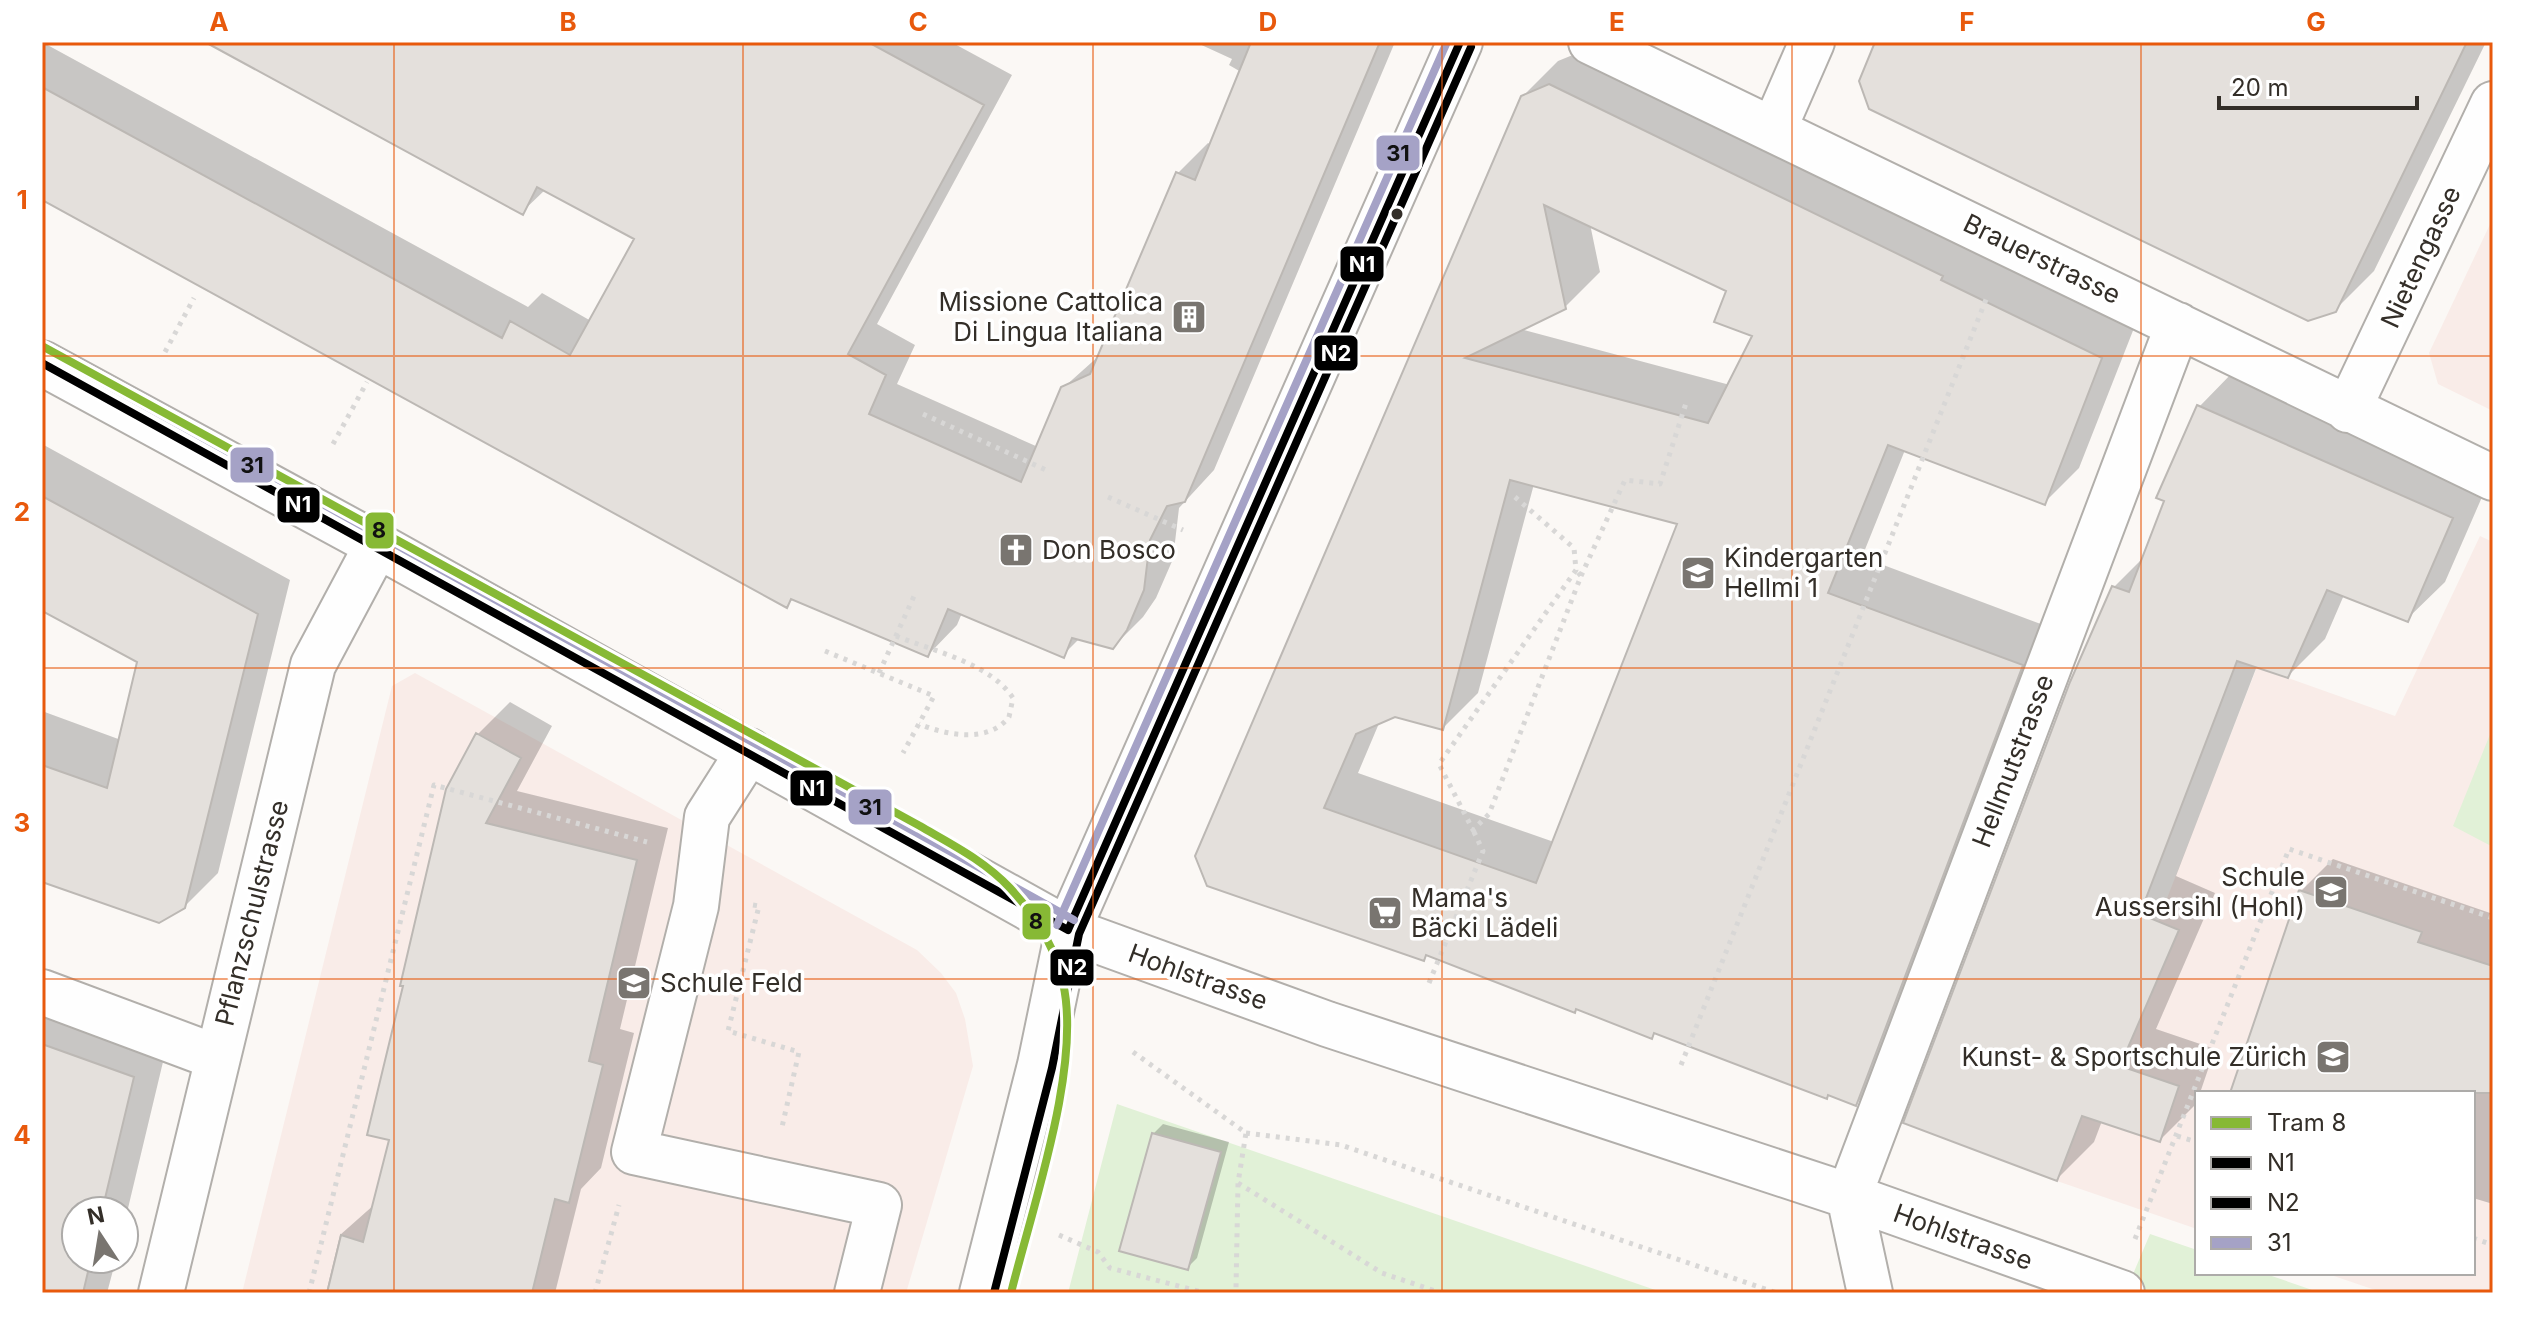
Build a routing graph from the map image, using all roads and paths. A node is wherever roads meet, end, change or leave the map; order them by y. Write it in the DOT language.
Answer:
graph roads {
  1 [pos="1460,42"];
  2 [pos="1591,42"];
  3 [pos="1812,42"];
  4 [pos="2493,104"];
  5 [pos="1774,129"];
  6 [pos="1991,287"];
  7 [pos="194,298"];
  8 [pos="2178,325"];
  9 [pos="165,352"];
  10 [pos="42,363"];
  11 [pos="367,382"];
  12 [pos="1687,400"];
  13 [pos="2348,410"];
  14 [pos="923,414"];
  15 [pos="333,444"];
  16 [pos="1046,470"];
  17 [pos="2493,478"];
  18 [pos="1108,497"];
  19 [pos="1515,497"];
  20 [pos="1183,530"];
  21 [pos="377,545"];
  22 [pos="1576,570"];
  23 [pos="1581,576"];
  24 [pos="915,594"];
  25 [pos="896,636"];
  26 [pos="825,651"];
  27 [pos="879,673"];
  28 [pos="919,724"];
  29 [pos="749,751"];
  30 [pos="903,753"];
  31 [pos="1473,830"];
  32 [pos="700,875"];
  33 [pos="2493,918"];
  34 [pos="1068,930"];
  35 [pos="1429,983"];
  36 [pos="42,992"];
  37 [pos="1133,1052"];
  38 [pos="216,1057"];
  39 [pos="1681,1065"];
  40 [pos="1246,1133"];
  41 [pos="2177,1136"];
  42 [pos="779,1139"];
  43 [pos="2195,1141"];
  44 [pos="634,1152"];
  45 [pos="1238,1183"];
  46 [pos="1849,1196"];
  47 [pos="2142,1221"];
  48 [pos="1059,1235"];
  49 [pos="161,1293"];
  50 [pos="309,1293"];
  51 [pos="595,1293"];
  52 [pos="857,1293"];
  53 [pos="982,1293"];
  54 [pos="1205,1293"];
  55 [pos="1232,1293"];
  56 [pos="1441,1293"];
  57 [pos="1777,1293"];
  58 [pos="1870,1293"];
  59 [pos="2122,1293"];
  1 -- 34 [label="street"];
  2 -- 5 [label="street, Brauerstrasse"];
  3 -- 5 [label="street"];
  4 -- 13 [label="street, Nietengasse"];
  5 -- 8 [label="street, Brauerstrasse"];
  6 -- 39 [label="path"];
  7 -- 9 [label="path"];
  8 -- 13 [label="street, Brauerstrasse"];
  8 -- 46 [label="street, Hellmutstrasse"];
  10 -- 21 [label="street, Hohlstrasse"];
  11 -- 15 [label="path"];
  12 -- 23 [label="path"];
  13 -- 17 [label="street, Brauerstrasse"];
  14 -- 16 [label="path"];
  18 -- 20 [label="path"];
  19 -- 22 [label="path"];
  21 -- 29 [label="street, Hohlstrasse"];
  21 -- 38 [label="street, Pflanzschulstrasse"];
  22 -- 23 [label="path"];
  22 -- 31 [label="path"];
  23 -- 31 [label="path"];
  24 -- 25 [label="path"];
  25 -- 27 [label="path"];
  25 -- 28 [label="path"];
  26 -- 27 [label="path"];
  27 -- 28 [label="path"];
  28 -- 30 [label="path"];
  29 -- 32 [label="street"];
  29 -- 34 [label="street, Hohlstrasse"];
  31 -- 35 [label="path"];
  32 -- 42 [label="path"];
  32 -- 44 [label="street"];
  32 -- 50 [label="path"];
  33 -- 41 [label="path"];
  34 -- 46 [label="street, Hohlstrasse"];
  34 -- 53 [label="street"];
  36 -- 38 [label="street"];
  37 -- 40 [label="path"];
  38 -- 49 [label="street, Pflanzschulstrasse"];
  40 -- 45 [label="path"];
  40 -- 57 [label="path"];
  41 -- 43 [label="path"];
  41 -- 47 [label="path"];
  44 -- 51 [label="path"];
  44 -- 52 [label="street"];
  45 -- 55 [label="path"];
  45 -- 56 [label="path"];
  46 -- 58 [label="street, Hohlstrasse"];
  46 -- 59 [label="street, Hohlstrasse"];
  48 -- 54 [label="path"];
}
